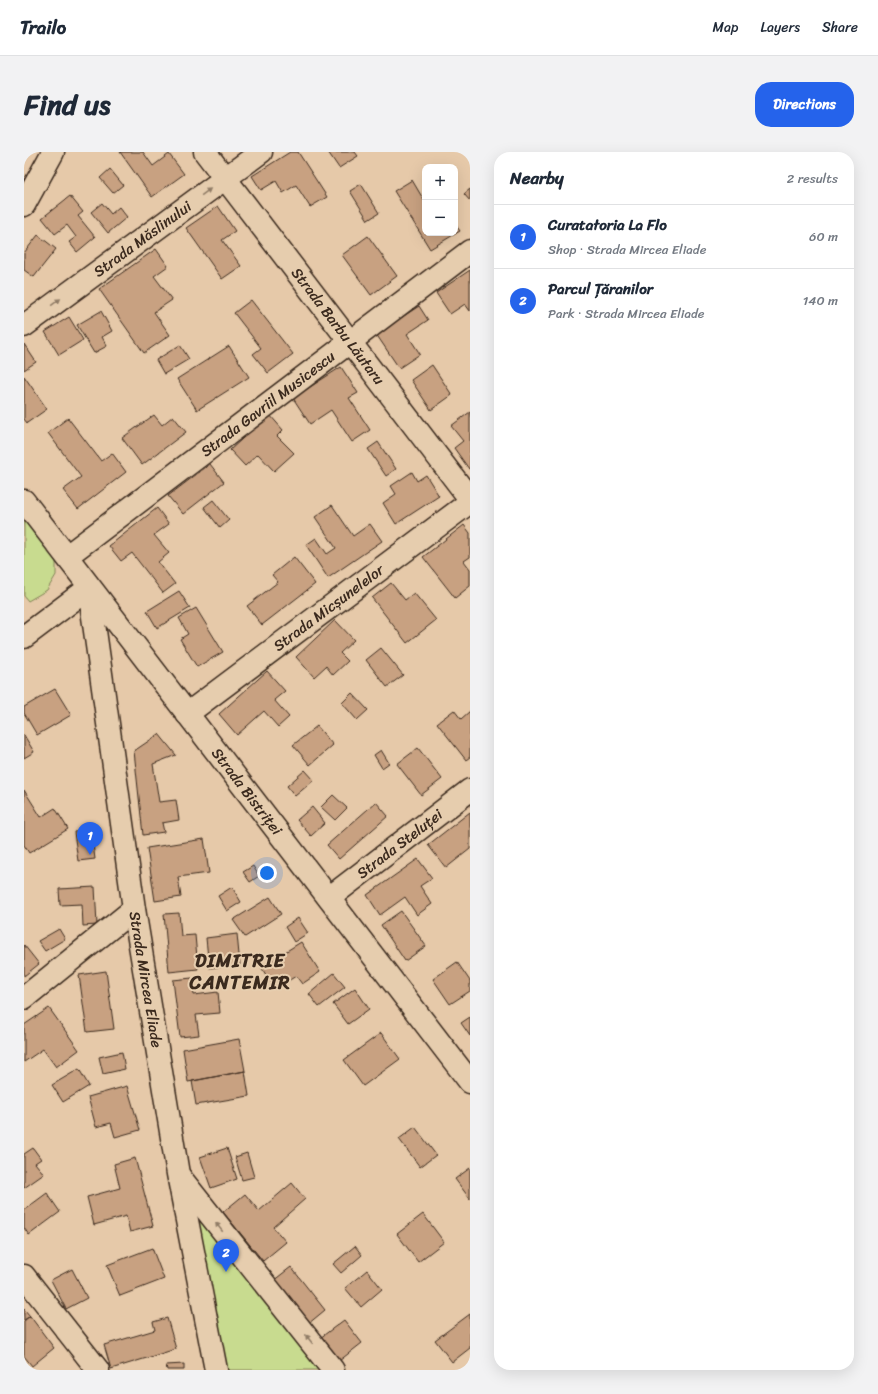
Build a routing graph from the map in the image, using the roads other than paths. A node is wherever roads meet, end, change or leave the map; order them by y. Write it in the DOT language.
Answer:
graph roads {
  1 [pos="53,152"];
  2 [pos="206,152"];
  3 [pos="261,152"];
  4 [pos="225,178"];
  5 [pos="24,205"];
  6 [pos="470,252"];
  7 [pos="24,325"];
  8 [pos="351,341"];
  9 [pos="470,500"];
  10 [pos="24,501"];
  11 [pos="67,556"];
  12 [pos="89,588"];
  13 [pos="24,637"];
  14 [pos="187,714"];
  15 [pos="470,790"];
  16 [pos="329,898"];
  17 [pos="134,909"];
  18 [pos="24,998"];
  19 [pos="470,1081"];
  20 [pos="178,1174"];
  21 [pos="24,1276"];
  22 [pos="98,1370"];
  23 [pos="216,1370"];
  24 [pos="333,1370"];
  1 -- 5 [label="street"];
  2 -- 4 [label="street, Strada Barbu Lăutaru"];
  3 -- 4 [label="street, Strada Măslinului"];
  7 -- 4 [label="street, Strada Măslinului, one-way"];
  4 -- 8 [label="street, Strada Barbu Lăutaru"];
  6 -- 8 [label="street, Strada Gavriil Musicescu"];
  8 -- 9 [label="street, Strada Barbu Lăutaru"];
  8 -- 11 [label="street, Strada Gavriil Musicescu"];
  9 -- 14 [label="street, Strada Micșunelelor"];
  10 -- 11 [label="street, Strada Bistriței"];
  11 -- 12 [label="street, Strada Bistriței"];
  12 -- 13 [label="street"];
  12 -- 14 [label="street, Strada Bistriței"];
  12 -- 17 [label="street, Strada Mircea Eliade"];
  14 -- 16 [label="street, Strada Bistriței"];
  15 -- 16 [label="street, Strada Steluței"];
  16 -- 19 [label="street, Strada Bistriței"];
  17 -- 18 [label="street"];
  17 -- 20 [label="street, Strada Mircea Eliade"];
  20 -- 23 [label="street, Strada Mircea Eliade"];
  24 -- 20 [label="street, one-way"];
  21 -- 22 [label="street"];
}
